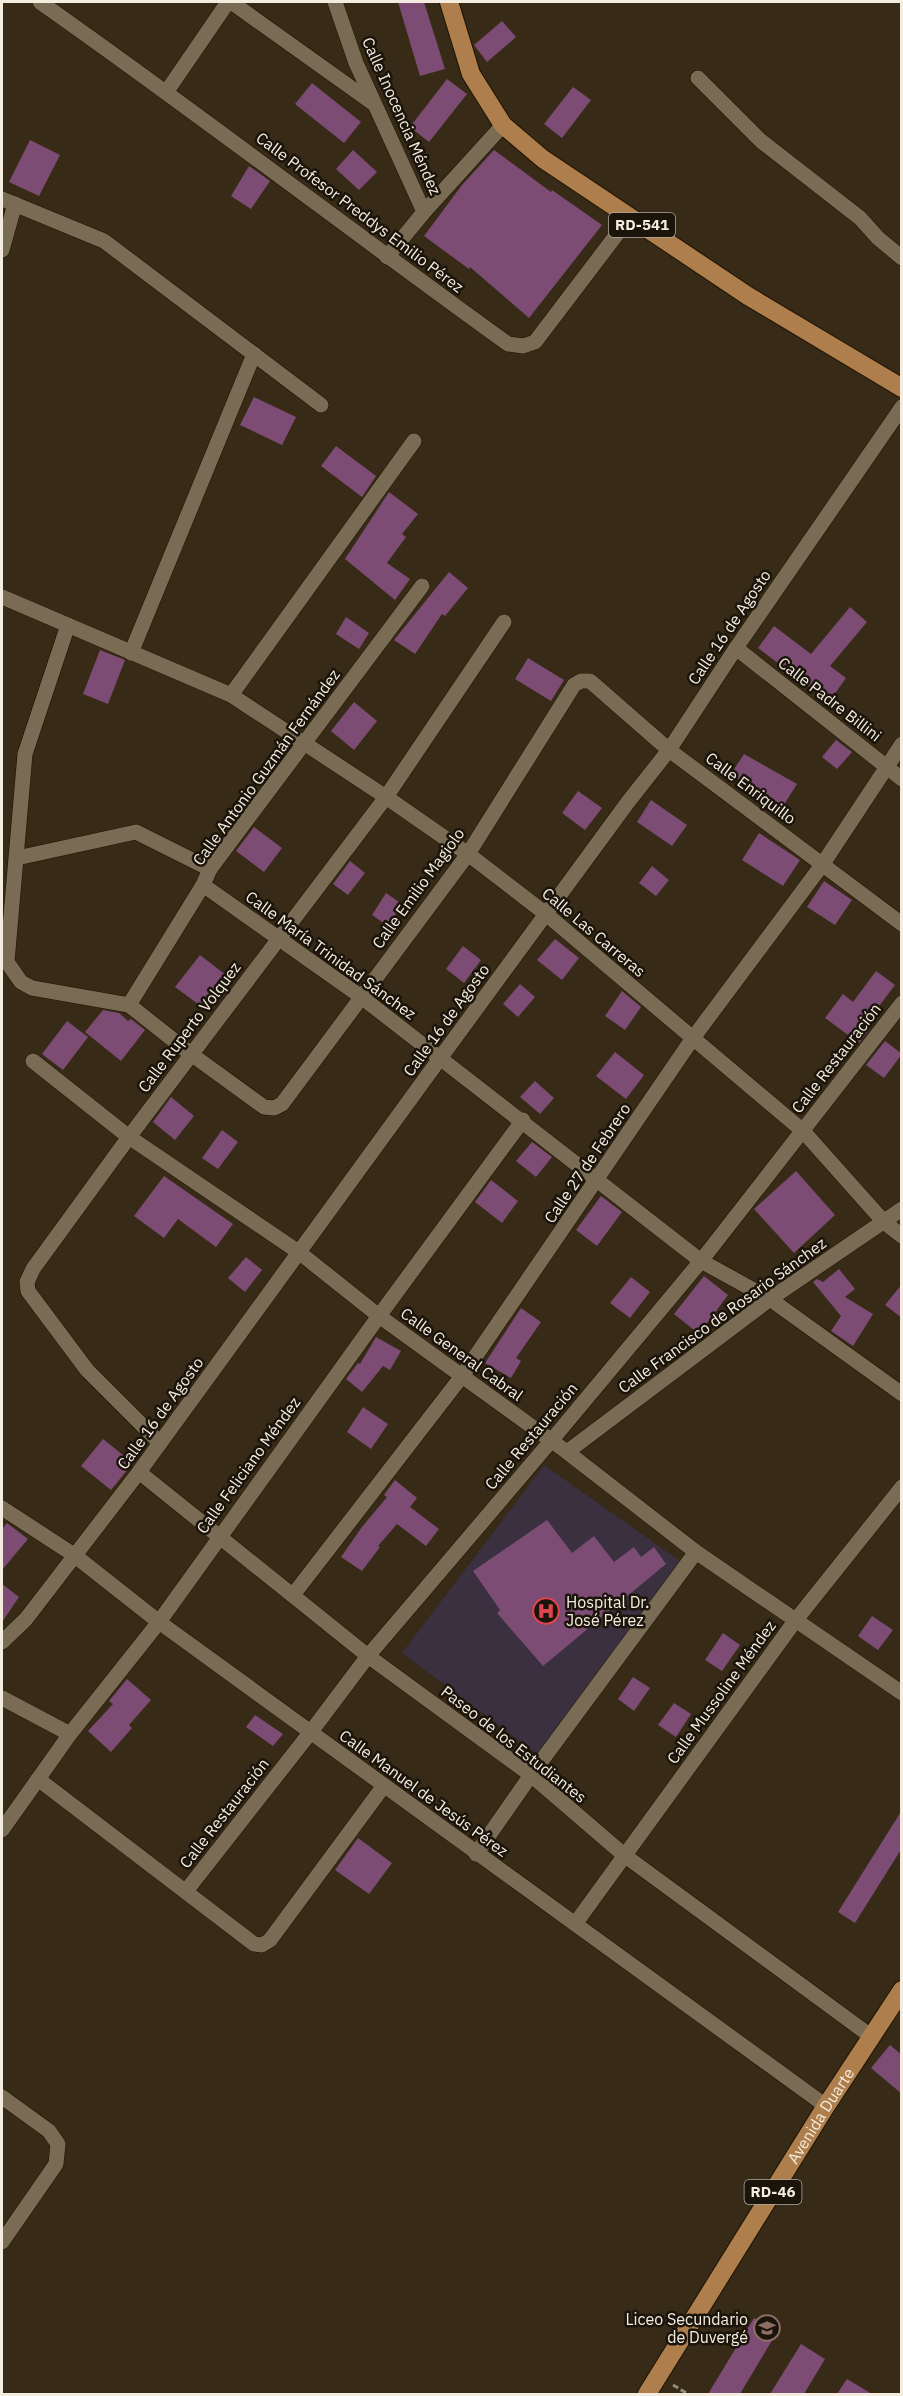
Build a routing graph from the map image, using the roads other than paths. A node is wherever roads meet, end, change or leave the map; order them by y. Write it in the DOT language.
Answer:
graph roads {
  1 [pos="40,2"];
  2 [pos="230,2"];
  3 [pos="335,2"];
  4 [pos="449,2"];
  5 [pos="698,78"];
  6 [pos="167,91"];
  7 [pos="374,104"];
  8 [pos="503,125"];
  9 [pos="8,202"];
  10 [pos="424,212"];
  11 [pos="630,217"];
  12 [pos="2,250"];
  13 [pos="387,257"];
  14 [pos="902,258"];
  15 [pos="254,354"];
  16 [pos="902,388"];
  17 [pos="321,405"];
  18 [pos="902,407"];
  19 [pos="414,441"];
  20 [pos="422,586"];
  21 [pos="2,597"];
  22 [pos="504,622"];
  23 [pos="68,625"];
  24 [pos="736,648"];
  25 [pos="131,652"];
  26 [pos="581,681"];
  27 [pos="231,695"];
  28 [pos="305,744"];
  29 [pos="902,744"];
  30 [pos="669,750"];
  31 [pos="886,765"];
  32 [pos="902,779"];
  33 [pos="386,797"];
  34 [pos="468,854"];
  35 [pos="17,858"];
  36 [pos="822,865"];
  37 [pos="210,868"];
  38 [pos="203,885"];
  39 [pos="546,914"];
  40 [pos="902,924"];
  41 [pos="278,939"];
  42 [pos="360,996"];
  43 [pos="902,1003"];
  44 [pos="129,1005"];
  45 [pos="693,1038"];
  46 [pos="191,1054"];
  47 [pos="441,1057"];
  48 [pos="33,1061"];
  49 [pos="523,1120"];
  50 [pos="803,1131"];
  51 [pos="129,1137"];
  52 [pos="599,1179"];
  53 [pos="902,1209"];
  54 [pos="884,1222"];
  55 [pos="902,1236"];
  56 [pos="300,1253"];
  57 [pos="701,1261"];
  58 [pos="770,1299"];
  59 [pos="379,1316"];
  60 [pos="462,1376"];
  61 [pos="902,1394"];
  62 [pos="552,1441"];
  63 [pos="160,1443"];
  64 [pos="567,1452"];
  65 [pos="139,1472"];
  66 [pos="902,1487"];
  67 [pos="2,1508"];
  68 [pos="219,1536"];
  69 [pos="696,1552"];
  70 [pos="74,1555"];
  71 [pos="293,1595"];
  72 [pos="795,1621"];
  73 [pos="159,1622"];
  74 [pos="2,1642"];
  75 [pos="368,1656"];
  76 [pos="902,1693"];
  77 [pos="2,1698"];
  78 [pos="310,1733"];
  79 [pos="70,1734"];
  80 [pos="531,1775"];
  81 [pos="38,1779"];
  82 [pos="383,1787"];
  83 [pos="2,1830"];
  84 [pos="476,1854"];
  85 [pos="624,1855"];
  86 [pos="186,1891"];
  87 [pos="574,1924"];
  88 [pos="902,1990"];
  89 [pos="872,2037"];
  90 [pos="2,2097"];
  91 [pos="826,2106"];
  92 [pos="3,2237"];
  93 [pos="647,2394"];
  1 -- 6 [label="street, Calle Profesor Preddys Emilio Pérez"];
  2 -- 6 [label="street"];
  2 -- 7 [label="street"];
  3 -- 7 [label="street, Calle Inocencia Méndez"];
  4 -- 8 [label="main road, RD-541"];
  5 -- 14 [label="street"];
  6 -- 13 [label="street, Calle Profesor Preddys Emilio Pérez"];
  7 -- 10 [label="street, Calle Inocencia Méndez"];
  8 -- 10 [label="street"];
  8 -- 11 [label="main road, RD-541"];
  9 -- 12 [label="street"];
  9 -- 15 [label="street"];
  10 -- 13 [label="street"];
  11 -- 13 [label="street, Calle Profesor Preddys Emilio Pérez"];
  11 -- 16 [label="main road, RD-541"];
  15 -- 17 [label="street"];
  15 -- 25 [label="street"];
  18 -- 24 [label="street, Calle 16 de Agosto"];
  19 -- 27 [label="street"];
  20 -- 28 [label="street, Calle Antonio Guzmán Fernández"];
  21 -- 23 [label="street, Calle Las Carreras"];
  22 -- 33 [label="street, Calle Ruperto Volquez"];
  23 -- 25 [label="street, Calle Las Carreras"];
  23 -- 35 [label="street"];
  24 -- 30 [label="street, Calle 16 de Agosto"];
  24 -- 31 [label="street, Calle Padre Billini"];
  25 -- 27 [label="street, Calle Las Carreras"];
  26 -- 30 [label="street, Calle Enriquillo"];
  26 -- 34 [label="street, Calle Emilio Magiolo"];
  27 -- 28 [label="street, Calle Las Carreras"];
  28 -- 33 [label="street, Calle Las Carreras"];
  28 -- 37 [label="street, Calle Antonio Guzmán Fernández"];
  29 -- 31 [label="street, Calle 27 de Febrero"];
  30 -- 36 [label="street, Calle Enriquillo"];
  30 -- 39 [label="street, Calle 16 de Agosto"];
  31 -- 32 [label="street, Calle Padre Billini"];
  31 -- 36 [label="street, Calle 27 de Febrero"];
  33 -- 34 [label="street, Calle Las Carreras"];
  33 -- 41 [label="street, Calle Ruperto Volquez"];
  34 -- 39 [label="street, Calle Las Carreras"];
  34 -- 42 [label="street, Calle Emilio Magiolo"];
  35 -- 37 [label="street"];
  35 -- 44 [label="street"];
  36 -- 40 [label="street, Calle Enriquillo"];
  36 -- 45 [label="street, Calle 27 de Febrero"];
  37 -- 38 [label="street, Calle Antonio Guzmán Fernández"];
  38 -- 41 [label="street, Calle María Trinidad Sánchez"];
  38 -- 44 [label="street, Calle Antonio Guzmán Fernández"];
  39 -- 45 [label="street, Calle Las Carreras"];
  39 -- 47 [label="street, Calle 16 de Agosto"];
  41 -- 42 [label="street, Calle María Trinidad Sánchez"];
  41 -- 46 [label="street, Calle Ruperto Volquez"];
  42 -- 46 [label="street, Calle Emilio Magiolo"];
  42 -- 47 [label="street, Calle María Trinidad Sánchez"];
  43 -- 50 [label="street, Calle Restauración"];
  44 -- 46 [label="street"];
  45 -- 50 [label="street, Calle Las Carreras"];
  45 -- 52 [label="street, Calle 27 de Febrero"];
  46 -- 51 [label="street, Calle Ruperto Volquez"];
  47 -- 49 [label="street, Calle María Trinidad Sánchez"];
  47 -- 56 [label="street, Calle 16 de Agosto"];
  48 -- 51 [label="street, Calle General Cabral"];
  49 -- 52 [label="street, Calle María Trinidad Sánchez"];
  49 -- 59 [label="street, Calle Feliciano Méndez"];
  50 -- 54 [label="street, Calle Las Carreras"];
  50 -- 57 [label="street, Calle Restauración"];
  51 -- 56 [label="street, Calle General Cabral"];
  51 -- 63 [label="street, Calle Ruperto Volquez"];
  52 -- 57 [label="street, Calle María Trinidad Sánchez"];
  52 -- 60 [label="street, Calle 27 de Febrero"];
  53 -- 54 [label="street, Calle Francisco de Rosario Sánchez"];
  54 -- 55 [label="street, Calle Las Carreras"];
  54 -- 58 [label="street, Calle Francisco de Rosario Sánchez"];
  56 -- 59 [label="street, Calle General Cabral"];
  56 -- 63 [label="street, Calle 16 de Agosto"];
  57 -- 58 [label="street, Calle María Trinidad Sánchez"];
  57 -- 62 [label="street, Calle Restauración"];
  58 -- 61 [label="street, Calle María Trinidad Sánchez"];
  58 -- 64 [label="street, Calle Francisco de Rosario Sánchez"];
  59 -- 60 [label="street, Calle General Cabral"];
  59 -- 68 [label="street, Calle Feliciano Méndez"];
  60 -- 62 [label="street, Calle General Cabral"];
  60 -- 71 [label="street, Calle 27 de Febrero"];
  62 -- 64 [label="street, Calle General Cabral"];
  62 -- 75 [label="street, Calle Restauración"];
  63 -- 65 [label="street, Calle 16 de Agosto"];
  64 -- 69 [label="street, Calle General Cabral"];
  65 -- 68 [label="street, Paseo de los Estudiantes"];
  65 -- 70 [label="street, Calle 16 de Agosto"];
  66 -- 72 [label="street, Calle Mussoline Méndez"];
  67 -- 70 [label="street, Calle Manuel de Jesús Pérez"];
  68 -- 71 [label="street, Paseo de los Estudiantes"];
  68 -- 73 [label="street, Calle Feliciano Méndez"];
  69 -- 72 [label="street, Calle General Cabral"];
  69 -- 80 [label="street"];
  70 -- 73 [label="street, Calle Manuel de Jesús Pérez"];
  70 -- 74 [label="street, Calle 16 de Agosto"];
  71 -- 75 [label="street, Paseo de los Estudiantes"];
  72 -- 76 [label="street, Calle General Cabral"];
  72 -- 85 [label="street, Calle Mussoline Méndez"];
  73 -- 78 [label="street, Calle Manuel de Jesús Pérez"];
  73 -- 79 [label="street, Calle Feliciano Méndez"];
  75 -- 78 [label="street, Calle Restauración"];
  75 -- 80 [label="street, Paseo de los Estudiantes"];
  77 -- 79 [label="street"];
  78 -- 82 [label="street, Calle Manuel de Jesús Pérez"];
  78 -- 86 [label="street, Calle Restauración"];
  79 -- 81 [label="street, Calle Feliciano Méndez"];
  80 -- 84 [label="street"];
  80 -- 85 [label="street, Paseo de los Estudiantes"];
  81 -- 83 [label="street, Calle Feliciano Méndez"];
  81 -- 86 [label="street"];
  82 -- 84 [label="street, Calle Manuel de Jesús Pérez"];
  82 -- 86 [label="street"];
  84 -- 87 [label="street, Calle Manuel de Jesús Pérez"];
  85 -- 87 [label="street, Calle Mussoline Méndez"];
  85 -- 89 [label="street, Paseo de los Estudiantes"];
  87 -- 91 [label="street, Calle Manuel de Jesús Pérez"];
  88 -- 89 [label="main road, Avenida Duarte / RD-46"];
  89 -- 91 [label="main road, Avenida Duarte / RD-46"];
  90 -- 92 [label="street"];
  91 -- 93 [label="main road, Avenida Duarte / RD-46"];
}
